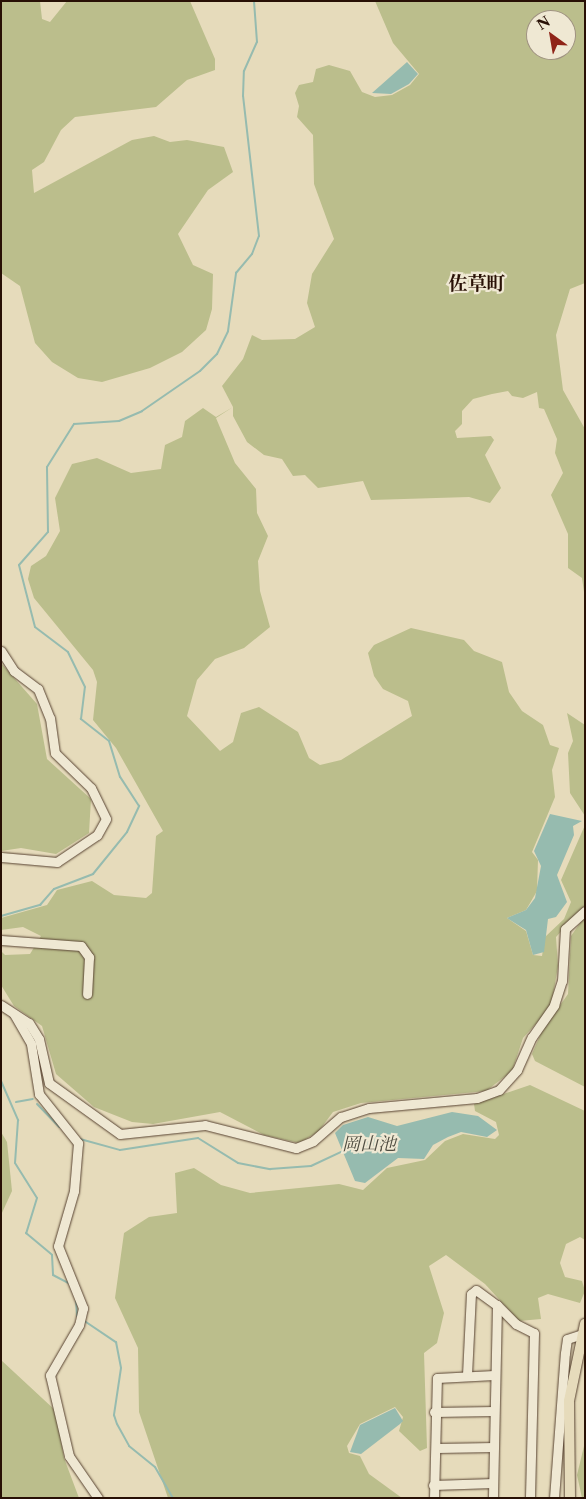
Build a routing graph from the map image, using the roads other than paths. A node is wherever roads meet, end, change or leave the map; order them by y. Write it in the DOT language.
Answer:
graph roads {
  1 [pos="1,651"];
  2 [pos="1,857"];
  3 [pos="585,911"];
  4 [pos="1,940"];
  5 [pos="87,994"];
  6 [pos="1,1005"];
  7 [pos="10,1009"];
  8 [pos="498,1304"];
  9 [pos="583,1329"];
  10 [pos="467,1375"];
  11 [pos="494,1375"];
  12 [pos="434,1412"];
  13 [pos="494,1412"];
  14 [pos="494,1447"];
  15 [pos="437,1448"];
  16 [pos="493,1484"];
  17 [pos="434,1485"];
  18 [pos="98,1498"];
  19 [pos="434,1498"];
  20 [pos="493,1498"];
  21 [pos="530,1498"];
  22 [pos="554,1498"];
  23 [pos="570,1498"];
  1 -- 2 [label="street"];
  3 -- 7 [label="street"];
  4 -- 5 [label="street"];
  6 -- 7 [label="street"];
  7 -- 18 [label="street"];
  8 -- 10 [label="street"];
  8 -- 11 [label="street"];
  8 -- 21 [label="street"];
  9 -- 22 [label="street"];
  9 -- 23 [label="main road"];
  10 -- 11 [label="street"];
  10 -- 12 [label="street"];
  11 -- 13 [label="street"];
  12 -- 13 [label="street"];
  12 -- 15 [label="street"];
  13 -- 14 [label="street"];
  14 -- 15 [label="street"];
  14 -- 16 [label="street"];
  15 -- 17 [label="street"];
  16 -- 17 [label="street"];
  16 -- 20 [label="street"];
  17 -- 19 [label="street"];
}
